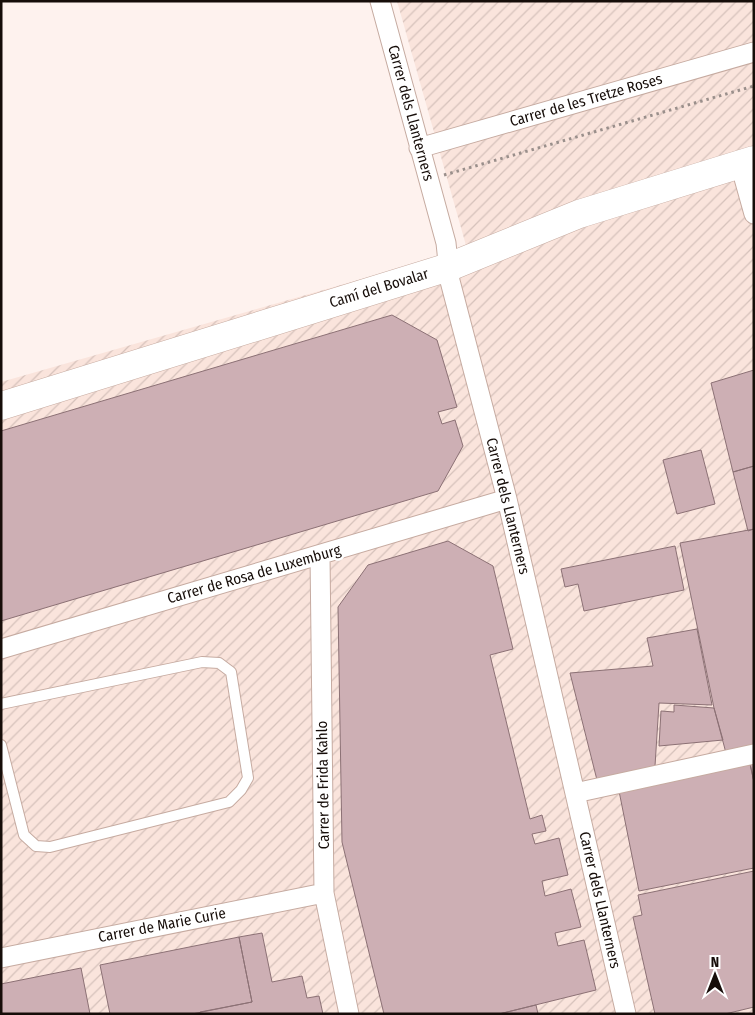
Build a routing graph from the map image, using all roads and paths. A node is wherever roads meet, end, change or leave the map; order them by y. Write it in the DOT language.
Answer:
graph roads {
  1 [pos="380,1"];
  2 [pos="754,52"];
  3 [pos="754,86"];
  4 [pos="419,148"];
  5 [pos="747,162"];
  6 [pos="429,180"];
  7 [pos="754,214"];
  8 [pos="449,267"];
  9 [pos="1,406"];
  10 [pos="508,499"];
  11 [pos="320,555"];
  12 [pos="1,649"];
  13 [pos="1,704"];
  14 [pos="1,745"];
  15 [pos="754,754"];
  16 [pos="575,793"];
  17 [pos="324,893"];
  18 [pos="1,958"];
  19 [pos="349,1014"];
  20 [pos="626,1014"];
  1 -- 4 [label="street, Carrer dels Llanterners"];
  2 -- 4 [label="street, Carrer de les Tretze Roses"];
  3 -- 6 [label="path"];
  4 -- 6 [label="street, Carrer dels Llanterners"];
  5 -- 7 [label="street"];
  5 -- 8 [label="street, Camí del Bovalar"];
  6 -- 8 [label="street, Carrer dels Llanterners"];
  8 -- 9 [label="street, Camí del Bovalar"];
  8 -- 10 [label="street, Carrer dels Llanterners"];
  10 -- 11 [label="street, Carrer de Rosa de Luxemburg"];
  10 -- 16 [label="street, Carrer dels Llanterners"];
  11 -- 12 [label="street, Carrer de Rosa de Luxemburg"];
  11 -- 17 [label="street, Carrer de Frida Kahlo"];
  13 -- 14 [label="lane"];
  15 -- 16 [label="street"];
  16 -- 20 [label="street, Carrer dels Llanterners"];
  17 -- 18 [label="street, Carrer de Marie Curie"];
  17 -- 19 [label="street, Carrer de Frida Kahlo"];
}
